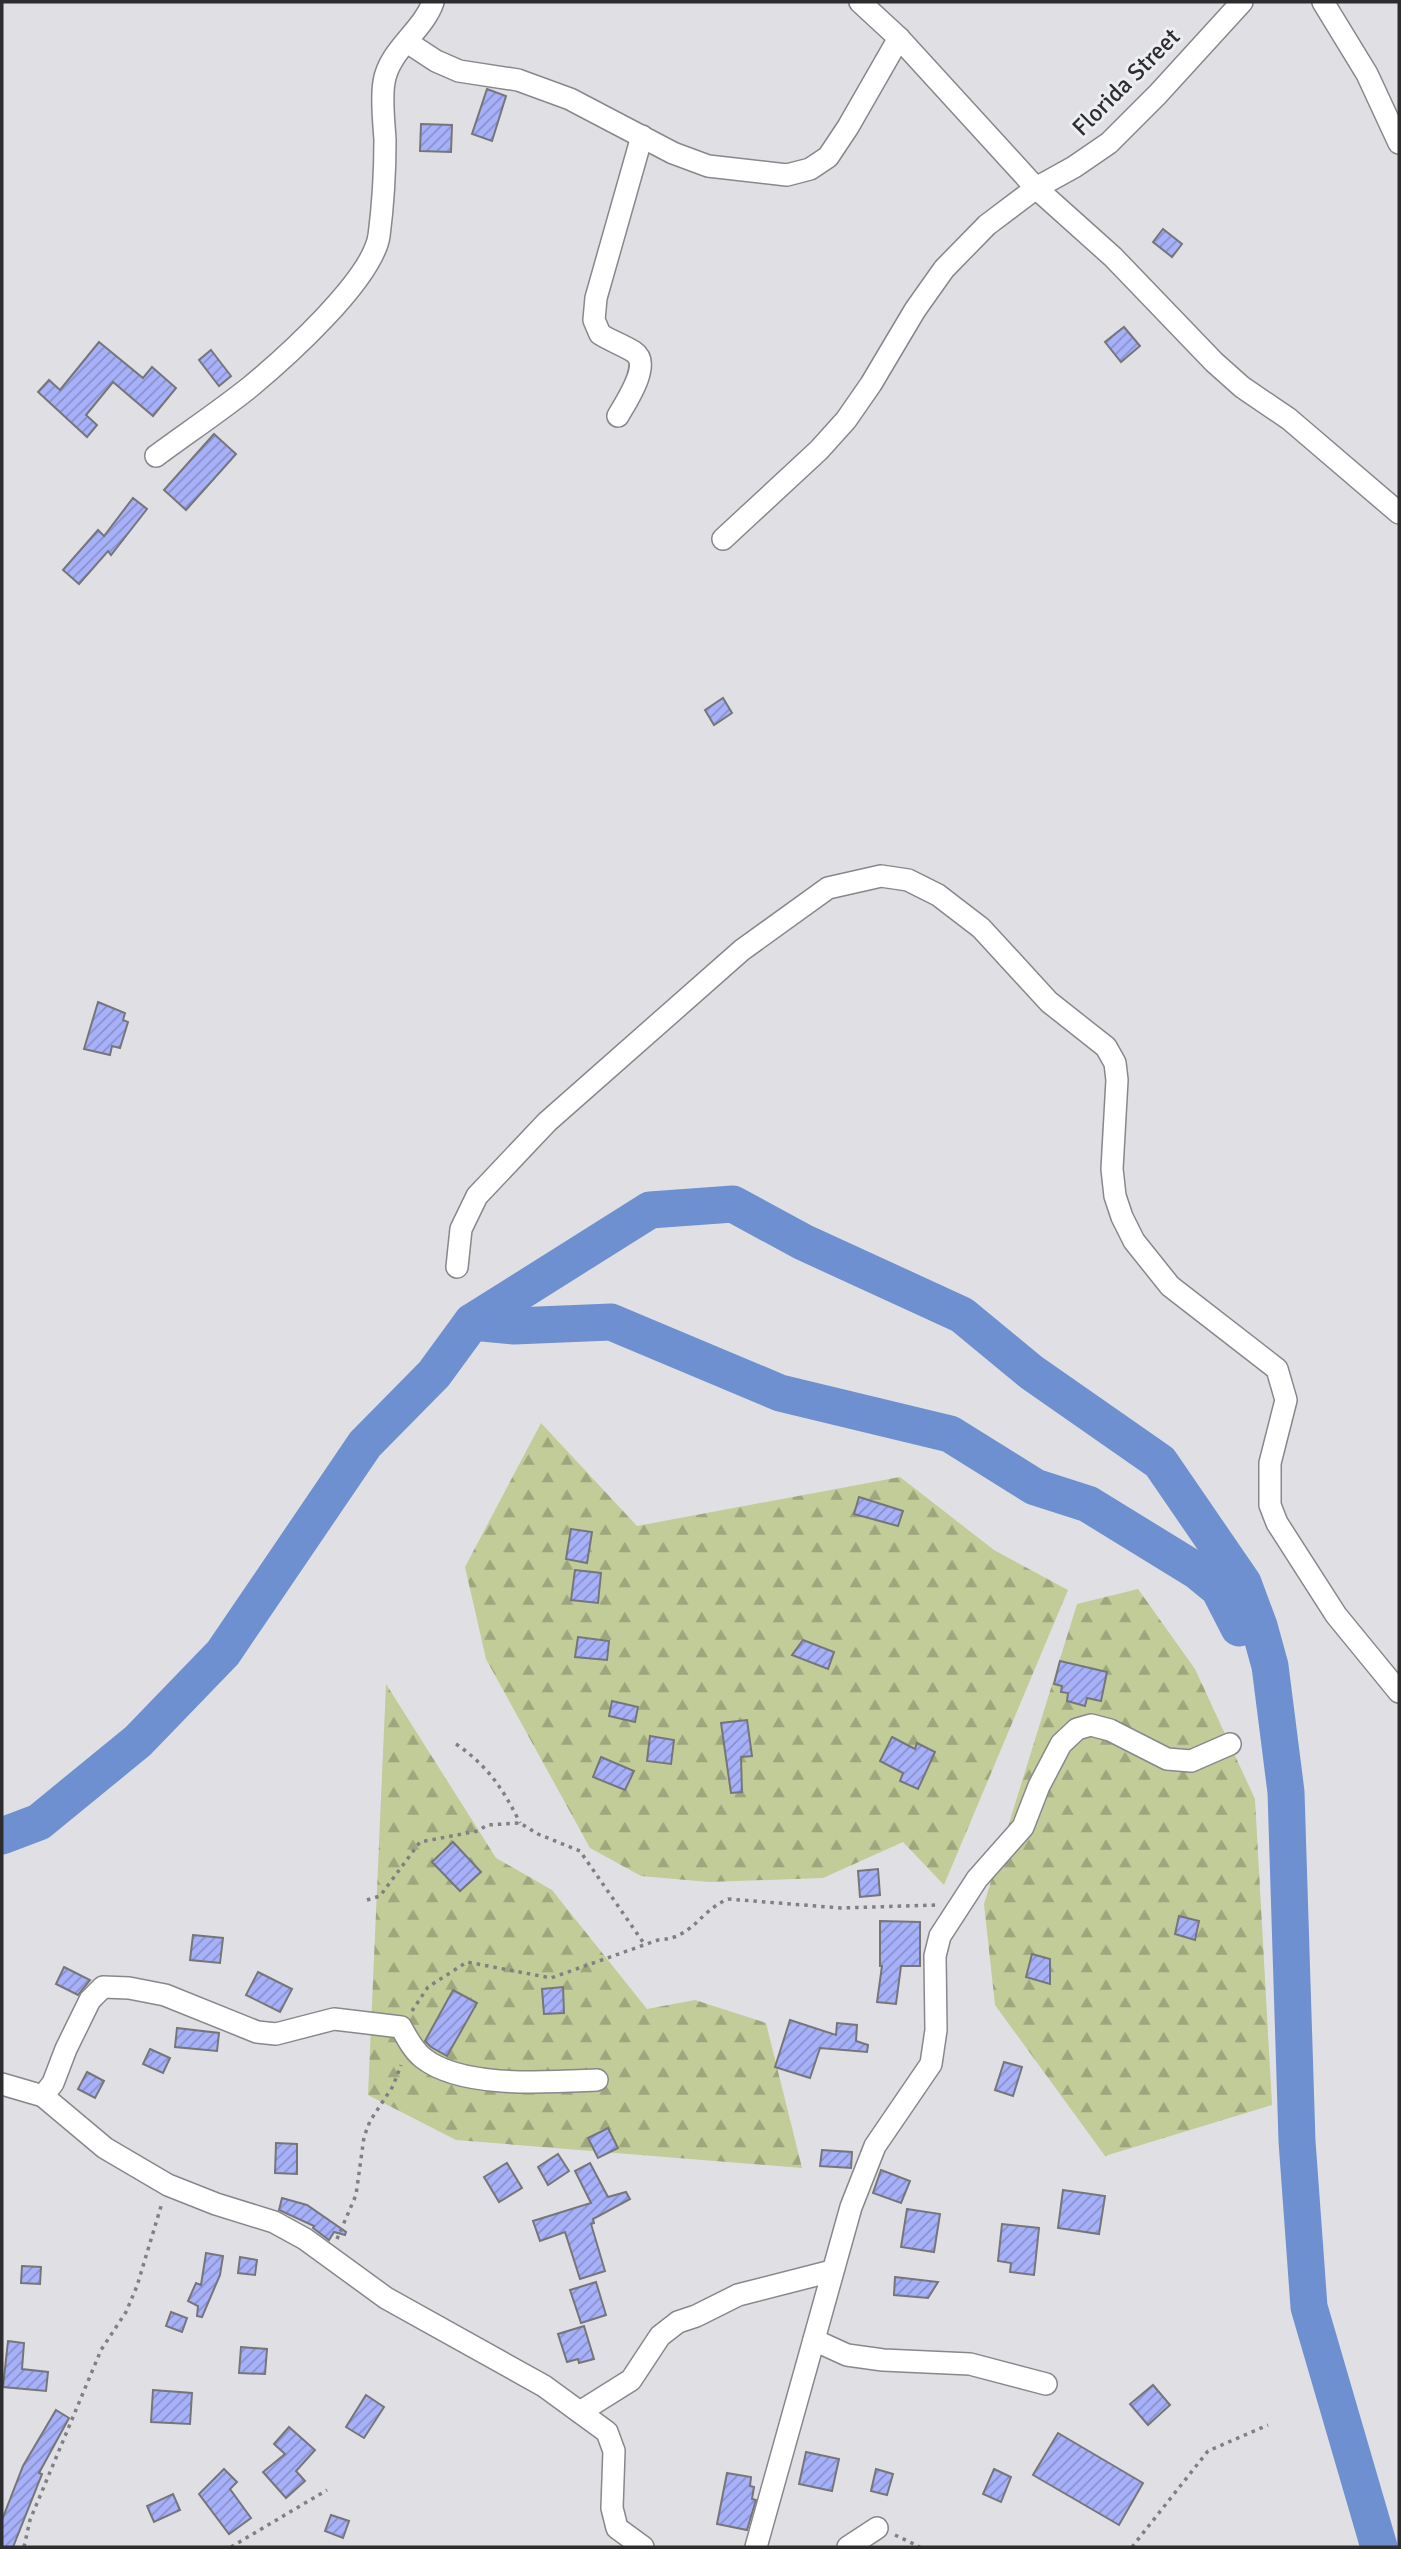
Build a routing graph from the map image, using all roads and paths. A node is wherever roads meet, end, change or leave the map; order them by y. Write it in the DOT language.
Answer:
graph roads {
  1 [pos="433,2"];
  2 [pos="860,2"];
  3 [pos="1242,2"];
  4 [pos="1323,2"];
  5 [pos="899,38"];
  6 [pos="407,43"];
  7 [pos="642,136"];
  8 [pos="1399,143"];
  9 [pos="1037,188"];
  10 [pos="618,416"];
  11 [pos="156,456"];
  12 [pos="1399,513"];
  13 [pos="723,539"];
  14 [pos="457,1267"];
  15 [pos="1399,1692"];
  16 [pos="456,1744"];
  17 [pos="1230,1744"];
  18 [pos="520,1823"];
  19 [pos="367,1900"];
  20 [pos="959,1905"];
  21 [pos="645,1945"];
  22 [pos="405,2035"];
  23 [pos="597,2080"];
  24 [pos="2,2084"];
  25 [pos="43,2096"];
  26 [pos="167,2185"];
  27 [pos="329,2257"];
  28 [pos="832,2272"];
  29 [pos="814,2340"];
  30 [pos="1046,2384"];
  31 [pos="580,2412"];
  32 [pos="1268,2425"];
  33 [pos="327,2490"];
  34 [pos="877,2528"];
  35 [pos="23,2547"];
  36 [pos="231,2547"];
  37 [pos="643,2547"];
  38 [pos="756,2547"];
  39 [pos="848,2547"];
  40 [pos="920,2547"];
  41 [pos="1132,2547"];
  1 -- 6 [label="street"];
  2 -- 5 [label="street"];
  3 -- 9 [label="street, Florida Street"];
  4 -- 8 [label="street"];
  5 -- 7 [label="street"];
  5 -- 9 [label="street"];
  6 -- 7 [label="street"];
  6 -- 11 [label="street"];
  7 -- 10 [label="street"];
  9 -- 12 [label="street"];
  9 -- 13 [label="street, Florida Street"];
  14 -- 15 [label="street"];
  16 -- 18 [label="path"];
  17 -- 20 [label="street"];
  18 -- 19 [label="path"];
  18 -- 21 [label="path"];
  20 -- 21 [label="path"];
  20 -- 28 [label="street"];
  21 -- 22 [label="path"];
  22 -- 23 [label="street"];
  22 -- 25 [label="street"];
  22 -- 27 [label="path"];
  24 -- 25 [label="street"];
  25 -- 26 [label="street"];
  26 -- 27 [label="street"];
  26 -- 35 [label="path"];
  27 -- 31 [label="street"];
  28 -- 29 [label="street"];
  28 -- 31 [label="street"];
  29 -- 30 [label="street"];
  29 -- 38 [label="street"];
  31 -- 37 [label="street"];
  32 -- 41 [label="path"];
  33 -- 36 [label="path"];
  34 -- 39 [label="street"];
  34 -- 40 [label="path"];
}
